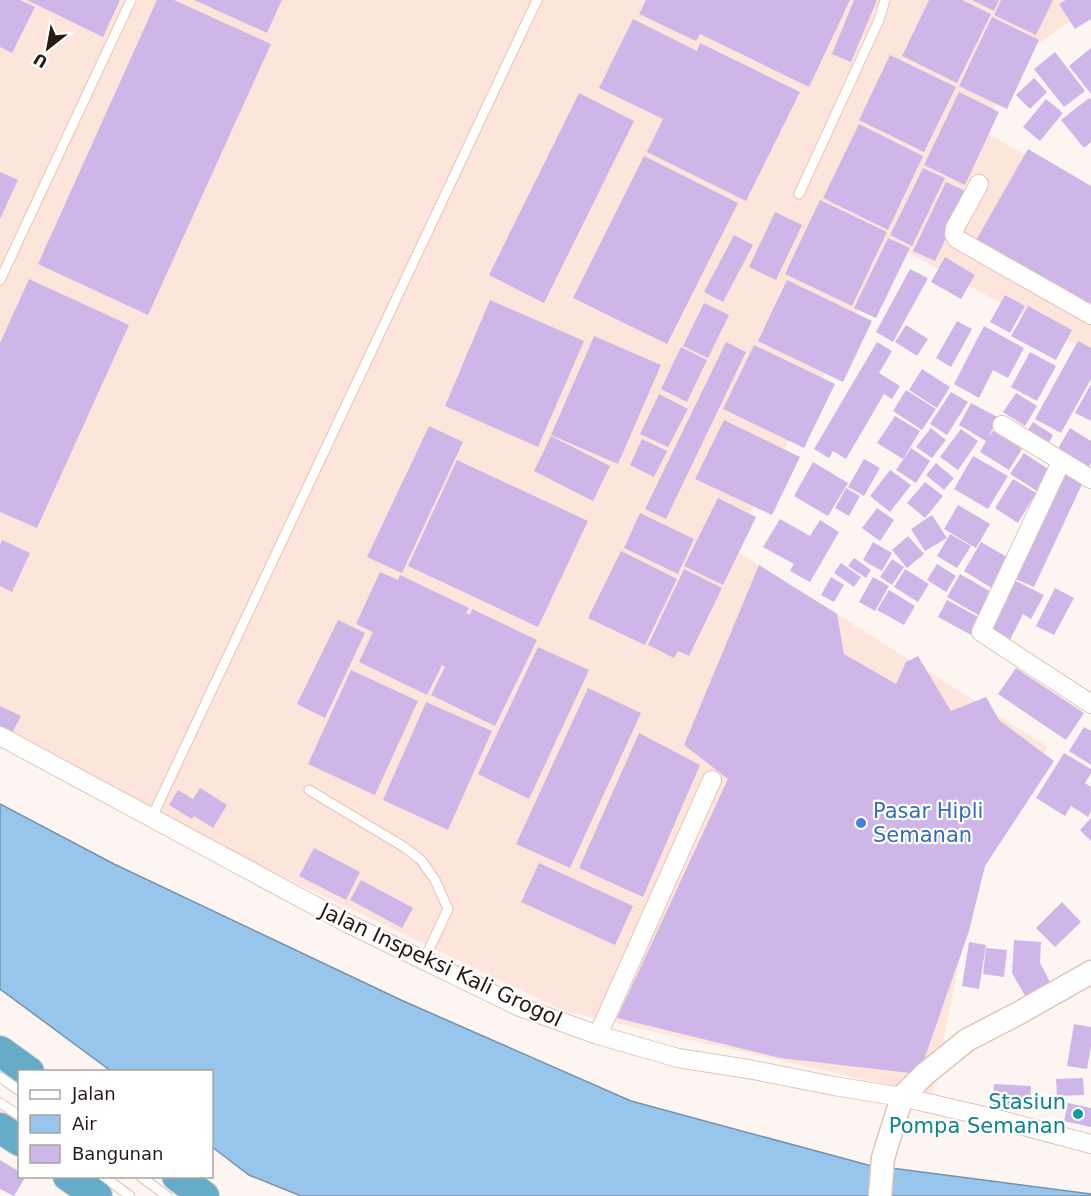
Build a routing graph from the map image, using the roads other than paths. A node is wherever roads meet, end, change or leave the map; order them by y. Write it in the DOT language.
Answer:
graph roads {
  1 [pos="131,0"];
  2 [pos="537,0"];
  3 [pos="885,0"];
  4 [pos="979,184"];
  5 [pos="799,194"];
  6 [pos="0,280"];
  7 [pos="1091,315"];
  8 [pos="1002,425"];
  9 [pos="1061,462"];
  10 [pos="1091,479"];
  11 [pos="1091,704"];
  12 [pos="0,736"];
  13 [pos="712,780"];
  14 [pos="309,790"];
  15 [pos="151,819"];
  16 [pos="424,960"];
  17 [pos="1091,972"];
  18 [pos="598,1035"];
  19 [pos="0,1051"];
  20 [pos="28,1070"];
  21 [pos="0,1077"];
  22 [pos="18,1090"];
  23 [pos="902,1097"];
  24 [pos="0,1103"];
  25 [pos="18,1115"];
  26 [pos="0,1128"];
  27 [pos="18,1141"];
  28 [pos="1091,1144"];
  29 [pos="143,1178"];
  30 [pos="180,1178"];
  31 [pos="86,1186"];
  32 [pos="130,1196"];
  33 [pos="167,1196"];
  34 [pos="204,1196"];
  35 [pos="880,1196"];
  1 -- 6 [label="lane"];
  2 -- 15 [label="lane"];
  3 -- 5 [label="lane"];
  4 -- 7 [label="street"];
  8 -- 9 [label="street"];
  9 -- 10 [label="street"];
  9 -- 11 [label="street"];
  12 -- 15 [label="street, Jalan Inspeksi Kali Grogol"];
  13 -- 18 [label="street"];
  14 -- 16 [label="lane"];
  15 -- 16 [label="street, Jalan Inspeksi Kali Grogol"];
  16 -- 18 [label="street, Jalan Inspeksi Kali Grogol"];
  17 -- 23 [label="street"];
  18 -- 23 [label="street, Jalan Inspeksi Kali Grogol"];
  19 -- 20 [label="highway"];
  21 -- 22 [label="lane"];
  23 -- 28 [label="street, Jalan Inspeksi Kali Grogol"];
  23 -- 35 [label="street"];
  24 -- 25 [label="lane"];
  26 -- 27 [label="highway"];
  29 -- 33 [label="lane"];
  30 -- 34 [label="highway"];
  31 -- 32 [label="lane"];
}
